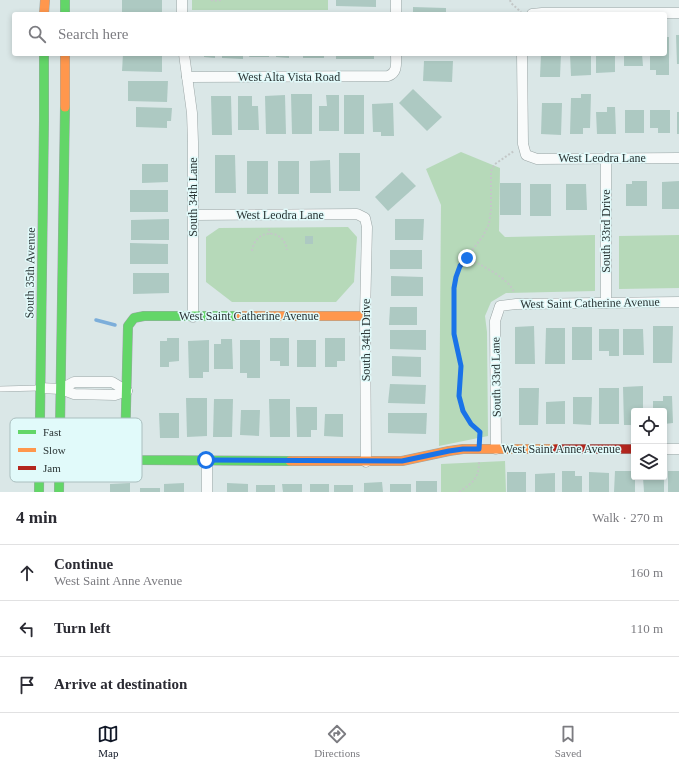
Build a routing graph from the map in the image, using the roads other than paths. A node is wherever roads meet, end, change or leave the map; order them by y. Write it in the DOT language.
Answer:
graph roads {
  1 [pos="45,0"];
  2 [pos="65,0"];
  3 [pos="182,0"];
  4 [pos="396,0"];
  5 [pos="44,12"];
  6 [pos="65,12"];
  7 [pos="182,12"];
  8 [pos="396,12"];
  9 [pos="667,13"];
  10 [pos="679,13"];
  11 [pos="44,56"];
  12 [pos="65,56"];
  13 [pos="184,56"];
  14 [pos="396,56"];
  15 [pos="522,56"];
  16 [pos="187,78"];
  17 [pos="606,158"];
  18 [pos="679,158"];
  19 [pos="194,215"];
  20 [pos="365,218"];
  21 [pos="679,302"];
  22 [pos="606,303"];
  23 [pos="500,306"];
  24 [pos="193,316"];
  25 [pos="365,316"];
  26 [pos="40,388"];
  27 [pos="0,389"];
  28 [pos="61,389"];
  29 [pos="126,391"];
  30 [pos="40,418"];
  31 [pos="60,418"];
  32 [pos="126,418"];
  33 [pos="496,449"];
  34 [pos="631,449"];
  35 [pos="667,449"];
  36 [pos="679,450"];
  37 [pos="142,460"];
  38 [pos="206,460"];
  39 [pos="366,462"];
  40 [pos="39,482"];
  41 [pos="59,482"];
  42 [pos="39,492"];
  43 [pos="59,492"];
  44 [pos="207,492"];
  1 -- 5 [label="main road"];
  2 -- 6 [label="main road"];
  3 -- 7 [label="street"];
  4 -- 8 [label="street"];
  9 -- 10 [label="street"];
  11 -- 26 [label="main road, South 35th Avenue"];
  12 -- 28 [label="main road"];
  13 -- 16 [label="street, South 34th Lane"];
  14 -- 16 [label="street, West Alta Vista Road"];
  15 -- 17 [label="street, West Leodra Lane"];
  16 -- 19 [label="street, South 34th Lane"];
  17 -- 18 [label="street, West Leodra Lane"];
  17 -- 22 [label="street, South 33rd Drive"];
  19 -- 20 [label="street, West Leodra Lane"];
  19 -- 24 [label="street, South 34th Lane"];
  20 -- 25 [label="street, South 34th Drive"];
  21 -- 22 [label="street, West Saint Catherine Avenue"];
  22 -- 23 [label="street, West Saint Catherine Avenue"];
  23 -- 33 [label="street, South 33rd Lane"];
  24 -- 25 [label="main road, West Saint Catherine Avenue"];
  24 -- 29 [label="main road, West Saint Catherine Avenue"];
  25 -- 39 [label="street, South 34th Drive"];
  26 -- 27 [label="lane"];
  26 -- 28 [label="street"];
  26 -- 30 [label="main road, South 35th Avenue"];
  28 -- 29 [label="street"];
  28 -- 31 [label="main road"];
  29 -- 32 [label="main road, West Saint Anne Avenue"];
  33 -- 34 [label="main road, West Saint Anne Avenue"];
  33 -- 39 [label="main road, West Saint Anne Avenue"];
  35 -- 36 [label="street"];
  37 -- 38 [label="main road, West Saint Anne Avenue"];
  38 -- 39 [label="main road, West Saint Anne Avenue"];
  38 -- 44 [label="street"];
  40 -- 42 [label="main road, South 35th Avenue"];
  41 -- 43 [label="main road"];
}
